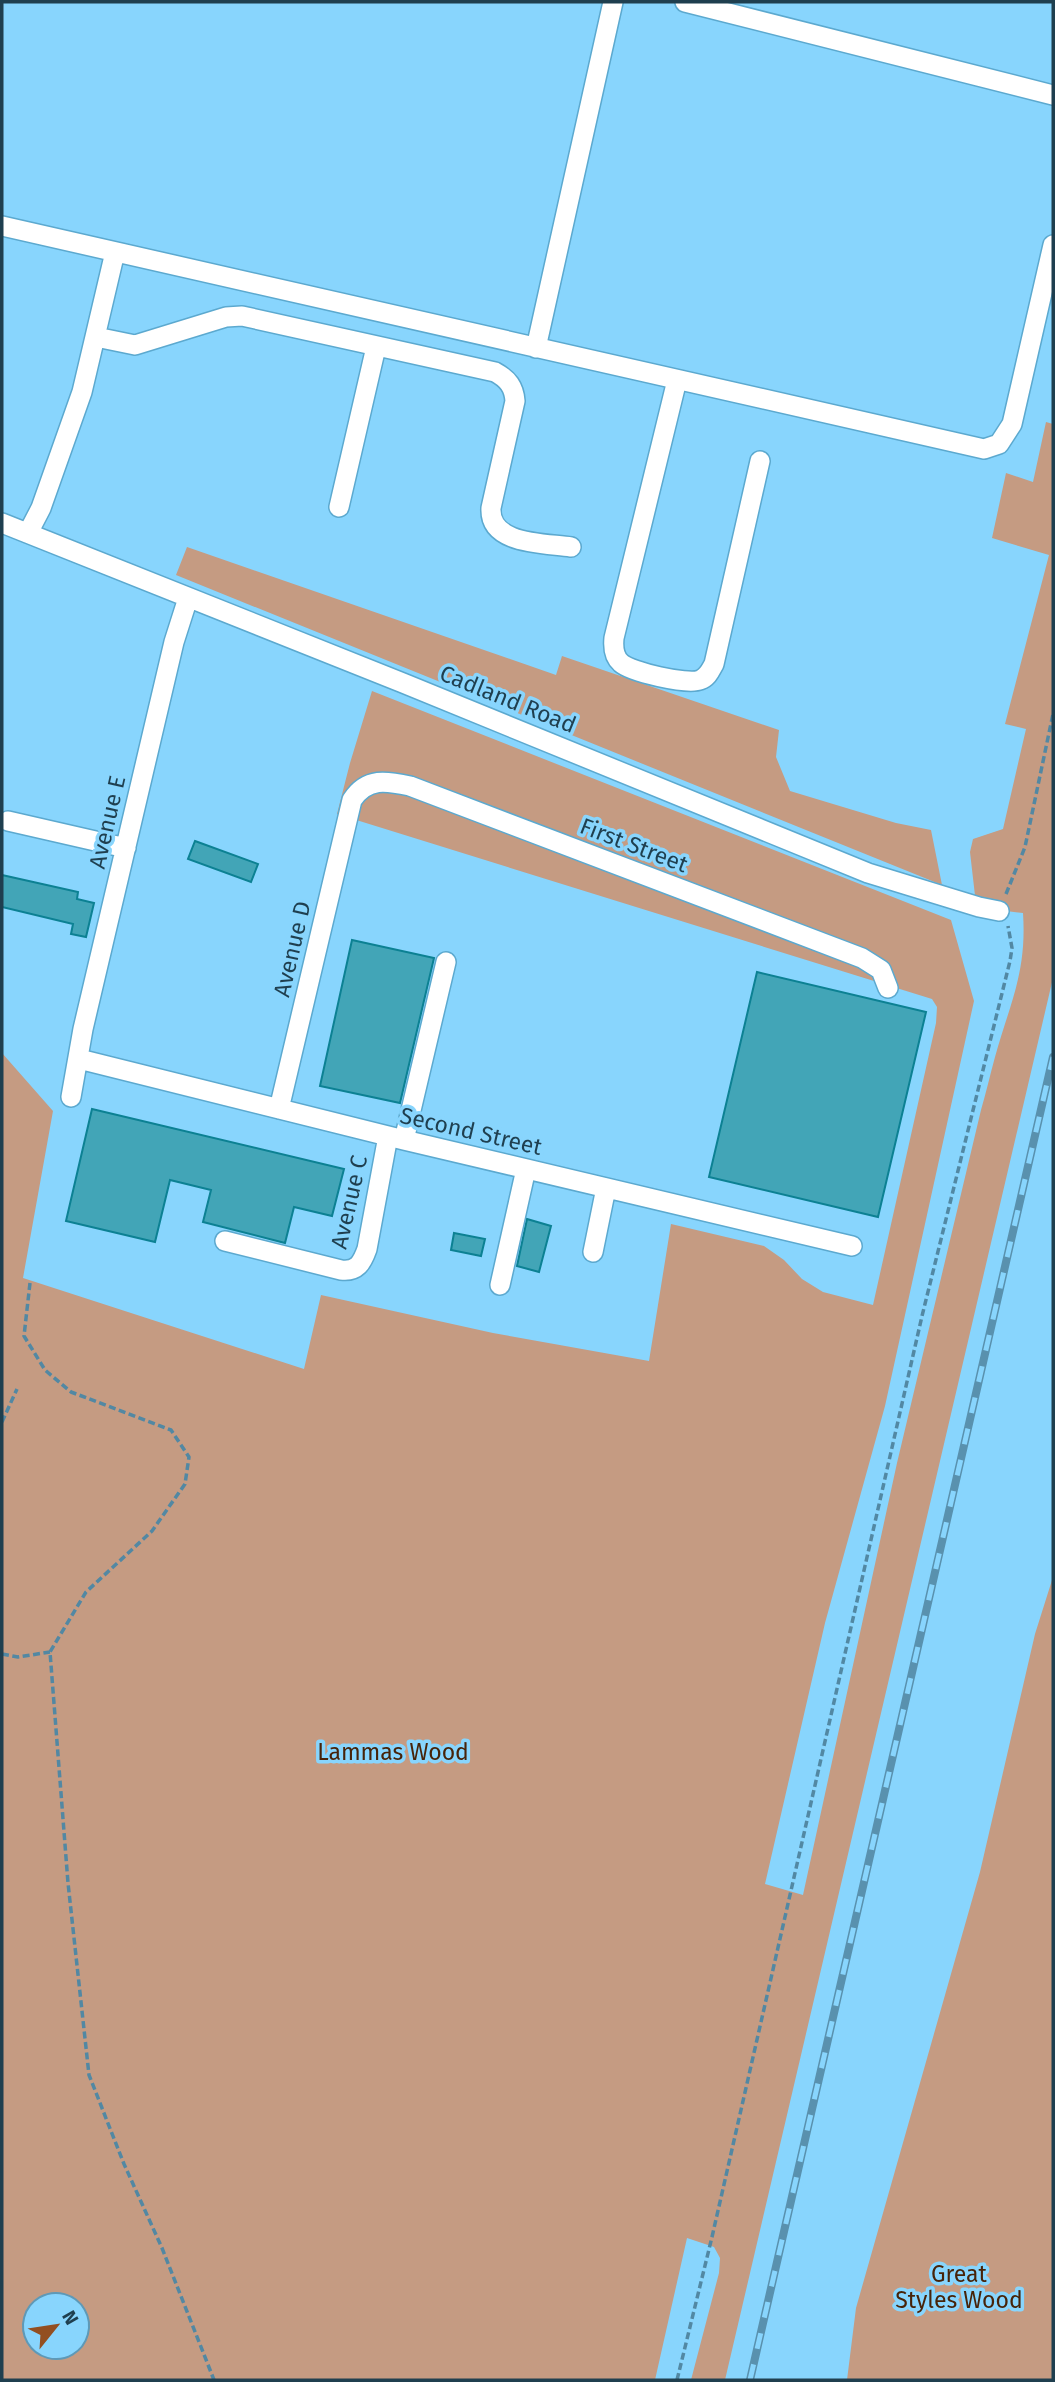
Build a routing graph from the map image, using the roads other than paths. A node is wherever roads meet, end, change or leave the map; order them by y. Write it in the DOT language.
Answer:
graph roads {
  1 [pos="614,2"];
  2 [pos="685,2"];
  3 [pos="1053,94"];
  4 [pos="2,226"];
  5 [pos="1053,245"];
  6 [pos="115,252"];
  7 [pos="96,337"];
  8 [pos="376,346"];
  9 [pos="536,348"];
  10 [pos="677,380"];
  11 [pos="760,461"];
  12 [pos="339,507"];
  13 [pos="2,523"];
  14 [pos="27,533"];
  15 [pos="571,547"];
  16 [pos="188,598"];
  17 [pos="352,800"];
  18 [pos="8,821"];
  19 [pos="126,848"];
  20 [pos="999,911"];
  21 [pos="446,962"];
  22 [pos="888,988"];
  23 [pos="79,1059"];
  24 [pos="71,1097"];
  25 [pos="279,1109"];
  26 [pos="396,1138"];
  27 [pos="526,1169"];
  28 [pos="606,1188"];
  29 [pos="225,1241"];
  30 [pos="852,1246"];
  31 [pos="593,1252"];
  32 [pos="500,1286"];
  1 -- 9 [label="street"];
  2 -- 3 [label="street"];
  4 -- 6 [label="street"];
  5 -- 10 [label="street"];
  6 -- 7 [label="street"];
  6 -- 9 [label="street"];
  7 -- 8 [label="street"];
  7 -- 14 [label="street"];
  8 -- 12 [label="street"];
  8 -- 15 [label="street"];
  9 -- 10 [label="street"];
  10 -- 11 [label="street"];
  13 -- 14 [label="street, Cadland Road"];
  14 -- 16 [label="street, Cadland Road"];
  16 -- 19 [label="street, Avenue E"];
  16 -- 20 [label="street, Cadland Road"];
  17 -- 22 [label="street, First Street"];
  17 -- 25 [label="street, Avenue D"];
  18 -- 19 [label="street"];
  19 -- 23 [label="street, Avenue E"];
  21 -- 26 [label="street, Avenue C"];
  23 -- 24 [label="street, Avenue E"];
  23 -- 25 [label="street, Second Street"];
  25 -- 26 [label="street, Second Street"];
  26 -- 27 [label="street, Second Street"];
  26 -- 29 [label="street, Avenue C"];
  27 -- 28 [label="street, Second Street"];
  27 -- 32 [label="street"];
  28 -- 30 [label="street, Second Street"];
  28 -- 31 [label="street"];
}
